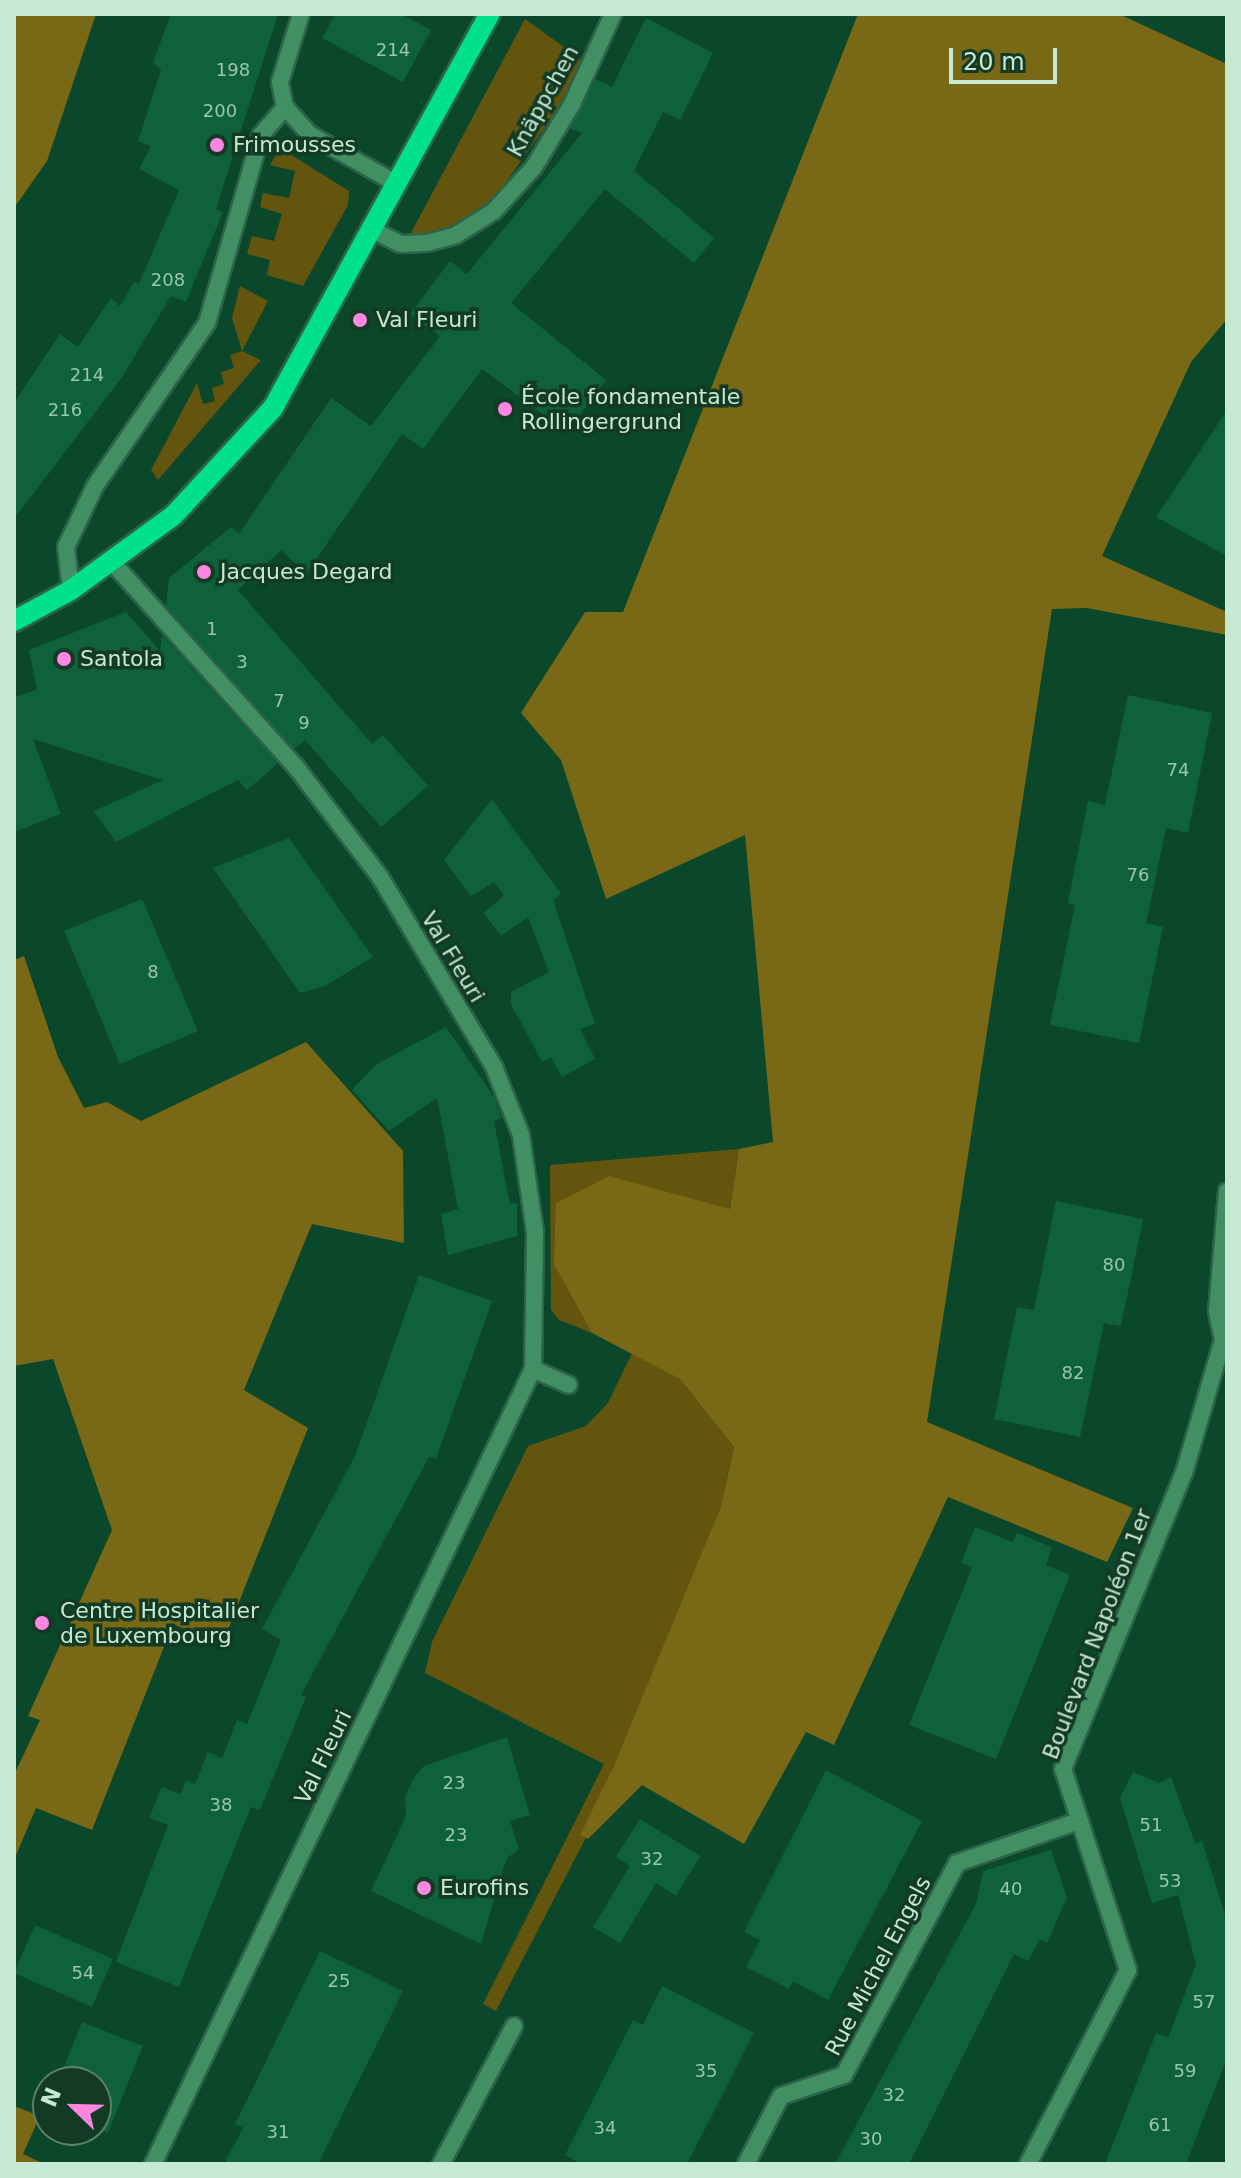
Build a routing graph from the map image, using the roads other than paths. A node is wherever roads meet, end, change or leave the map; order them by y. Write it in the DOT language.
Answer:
graph roads {
  1 [pos="301,14"];
  2 [pos="490,14"];
  3 [pos="613,14"];
  4 [pos="285,107"];
  5 [pos="397,184"];
  6 [pos="373,230"];
  7 [pos="112,562"];
  8 [pos="71,590"];
  9 [pos="14,621"];
  10 [pos="1227,1191"];
  11 [pos="1225,1341"];
  12 [pos="533,1369"];
  13 [pos="569,1385"];
  14 [pos="1079,1821"];
  15 [pos="514,2026"];
  16 [pos="153,2164"];
  17 [pos="441,2164"];
  18 [pos="746,2164"];
  19 [pos="1028,2164"];
  1 -- 4 [label="street"];
  2 -- 5 [label="main road"];
  3 -- 6 [label="street, Knäppchen"];
  4 -- 5 [label="street"];
  4 -- 8 [label="street"];
  5 -- 6 [label="main road"];
  6 -- 7 [label="main road"];
  7 -- 8 [label="main road"];
  7 -- 12 [label="street, Val Fleuri"];
  8 -- 9 [label="main road"];
  10 -- 11 [label="street, Boulevard Napoléon 1er"];
  11 -- 14 [label="street, Boulevard Napoléon 1er"];
  12 -- 13 [label="street"];
  12 -- 16 [label="street, Val Fleuri"];
  14 -- 18 [label="street, Rue Michel Engels"];
  14 -- 19 [label="street, Boulevard Napoléon 1er"];
  15 -- 17 [label="street"];
}
